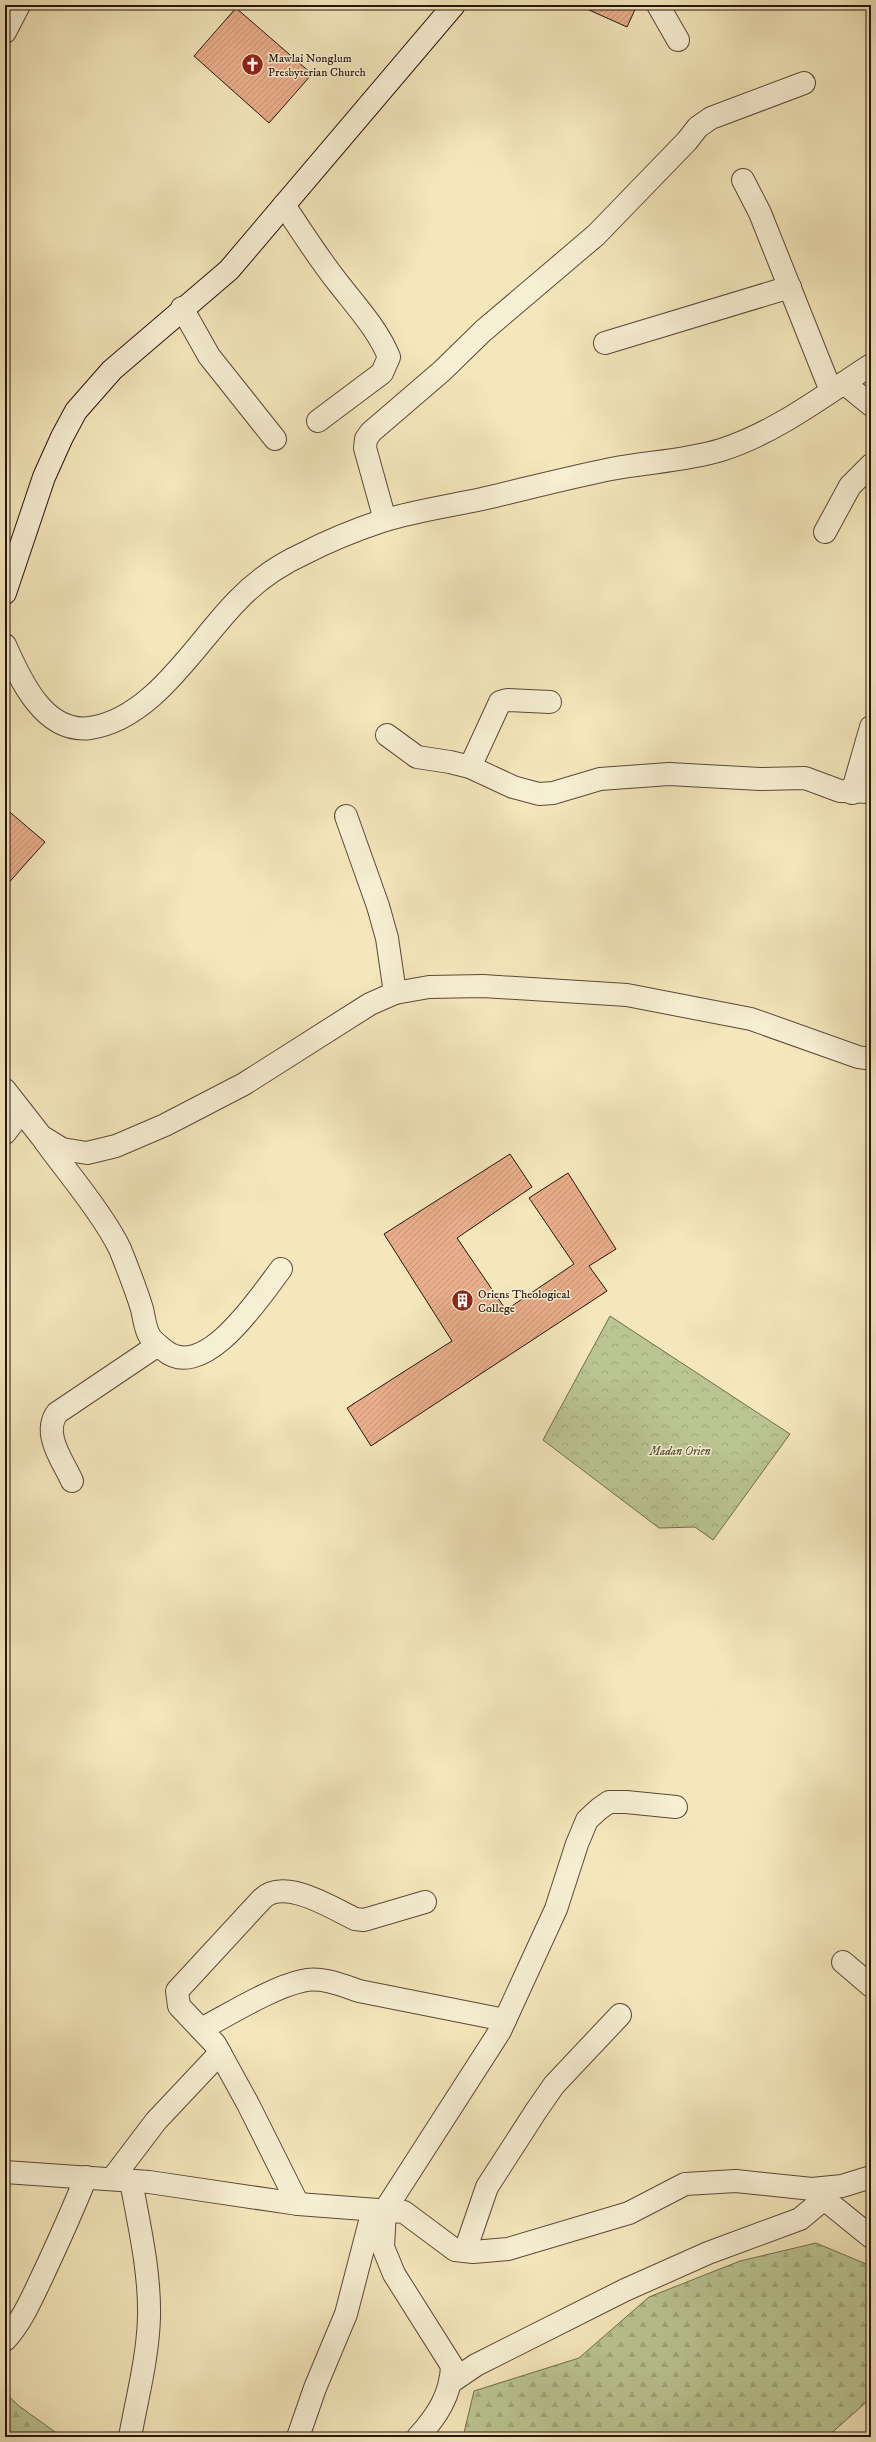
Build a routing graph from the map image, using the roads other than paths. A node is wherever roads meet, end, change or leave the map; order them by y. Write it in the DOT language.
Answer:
graph roads {
  1 [pos="19,5"];
  2 [pos="454,5"];
  3 [pos="658,5"];
  4 [pos="5,32"];
  5 [pos="678,40"];
  6 [pos="804,82"];
  7 [pos="743,180"];
  8 [pos="284,205"];
  9 [pos="790,287"];
  10 [pos="182,308"];
  11 [pos="605,343"];
  12 [pos="871,366"];
  13 [pos="837,387"];
  14 [pos="871,405"];
  15 [pos="318,421"];
  16 [pos="275,439"];
  17 [pos="871,465"];
  18 [pos="385,520"];
  19 [pos="825,532"];
  20 [pos="11,557"];
  21 [pos="5,593"];
  22 [pos="5,645"];
  23 [pos="550,702"];
  24 [pos="871,727"];
  25 [pos="387,735"];
  26 [pos="470,767"];
  27 [pos="861,792"];
  28 [pos="346,816"];
  29 [pos="395,993"];
  30 [pos="871,1059"];
  31 [pos="5,1090"];
  32 [pos="21,1112"];
  33 [pos="5,1132"];
  34 [pos="41,1136"];
  35 [pos="280,1269"];
  36 [pos="158,1345"];
  37 [pos="72,1481"];
  38 [pos="676,1807"];
  39 [pos="425,1902"];
  40 [pos="843,1962"];
  41 [pos="871,1986"];
  42 [pos="620,2015"];
  43 [pos="505,2020"];
  44 [pos="201,2029"];
  45 [pos="220,2053"];
  46 [pos="5,2172"];
  47 [pos="871,2176"];
  48 [pos="86,2177"];
  49 [pos="122,2180"];
  50 [pos="818,2194"];
  51 [pos="298,2204"];
  52 [pos="379,2210"];
  53 [pos="871,2237"];
  54 [pos="465,2251"];
  55 [pos="5,2340"];
  56 [pos="451,2382"];
  57 [pos="130,2437"];
  58 [pos="298,2437"];
  59 [pos="418,2437"];
  1 -- 4 [label="street"];
  2 -- 8 [label="street"];
  3 -- 5 [label="street"];
  6 -- 18 [label="street"];
  7 -- 9 [label="street"];
  8 -- 10 [label="street"];
  8 -- 15 [label="street"];
  9 -- 11 [label="street"];
  9 -- 13 [label="street"];
  10 -- 16 [label="street"];
  10 -- 20 [label="street"];
  12 -- 13 [label="street"];
  13 -- 14 [label="street"];
  13 -- 18 [label="street"];
  17 -- 19 [label="street"];
  18 -- 22 [label="street"];
  20 -- 21 [label="street"];
  23 -- 26 [label="street"];
  24 -- 27 [label="street"];
  25 -- 26 [label="street"];
  26 -- 27 [label="street"];
  28 -- 29 [label="street"];
  29 -- 30 [label="street"];
  29 -- 34 [label="street"];
  31 -- 32 [label="street"];
  32 -- 33 [label="street"];
  32 -- 34 [label="street"];
  34 -- 36 [label="street"];
  35 -- 36 [label="street"];
  36 -- 37 [label="street"];
  38 -- 43 [label="street"];
  39 -- 44 [label="street"];
  40 -- 41 [label="street"];
  42 -- 54 [label="street"];
  43 -- 44 [label="street"];
  43 -- 52 [label="street"];
  44 -- 45 [label="street"];
  45 -- 49 [label="street"];
  45 -- 51 [label="street"];
  46 -- 48 [label="street"];
  47 -- 50 [label="street"];
  48 -- 49 [label="street"];
  48 -- 55 [label="street"];
  49 -- 51 [label="street"];
  49 -- 57 [label="street"];
  50 -- 53 [label="street"];
  50 -- 54 [label="street"];
  50 -- 56 [label="street"];
  51 -- 52 [label="street"];
  52 -- 54 [label="street"];
  52 -- 56 [label="street"];
  52 -- 58 [label="street"];
  56 -- 59 [label="street"];
}
